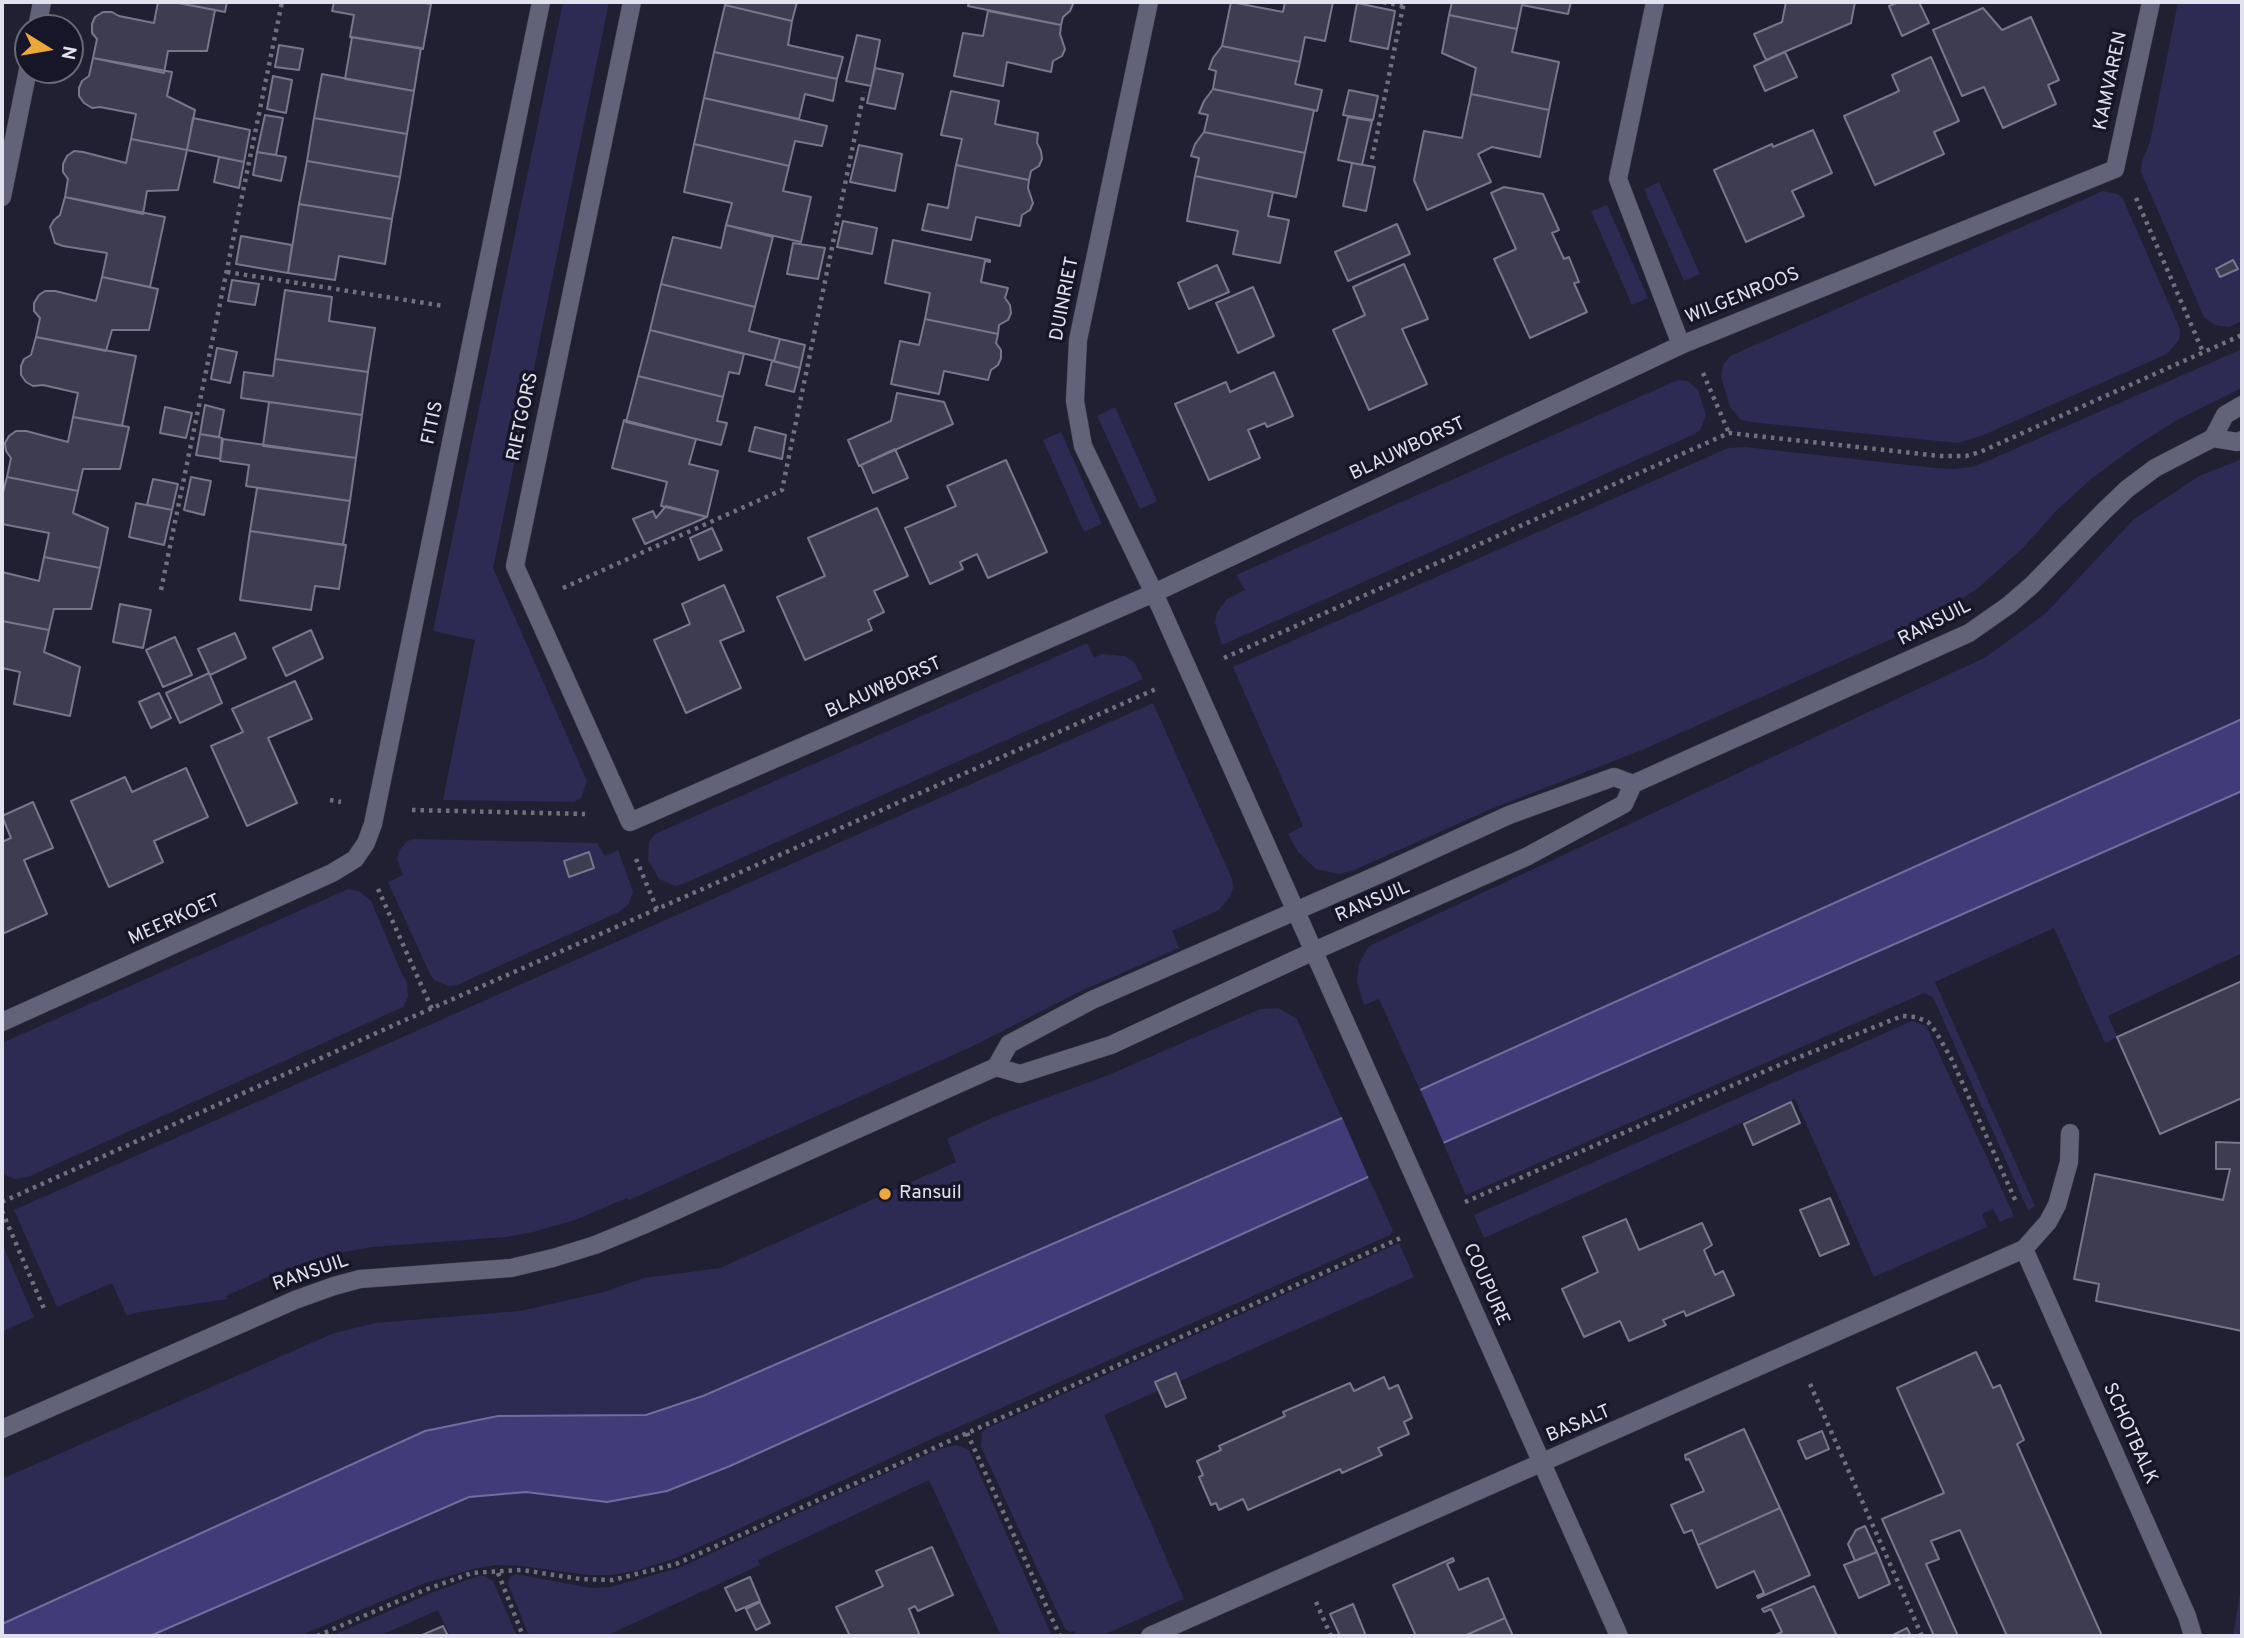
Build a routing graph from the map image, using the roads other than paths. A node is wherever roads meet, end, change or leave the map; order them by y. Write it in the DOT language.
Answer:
graph roads {
  1 [pos="541,2"];
  2 [pos="632,2"];
  3 [pos="1149,2"];
  4 [pos="1654,2"];
  5 [pos="2151,2"];
  6 [pos="25,84"];
  7 [pos="2115,169"];
  8 [pos="2,197"];
  9 [pos="1681,345"];
  10 [pos="2242,405"];
  11 [pos="2213,438"];
  12 [pos="2242,440"];
  13 [pos="1154,593"];
  14 [pos="1633,784"];
  15 [pos="630,822"];
  16 [pos="361,851"];
  17 [pos="1296,910"];
  18 [pos="1314,951"];
  19 [pos="2,1022"];
  20 [pos="996,1067"];
  21 [pos="2070,1133"];
  22 [pos="2024,1249"];
  23 [pos="2,1429"];
  24 [pos="1541,1464"];
  25 [pos="1150,1636"];
  26 [pos="1619,1636"];
  27 [pos="2193,1636"];
  1 -- 16 [label="street, FITIS"];
  2 -- 15 [label="street, RIETGORS"];
  3 -- 13 [label="street, DUINRIET"];
  4 -- 9 [label="street, WILGENROOS"];
  5 -- 7 [label="street, KAMVAREN"];
  6 -- 8 [label="street"];
  7 -- 9 [label="street, WILGENROOS"];
  9 -- 13 [label="street, BLAUWBORST"];
  10 -- 11 [label="street, RANSUIL"];
  11 -- 12 [label="street"];
  11 -- 14 [label="street, RANSUIL"];
  13 -- 15 [label="street, BLAUWBORST"];
  13 -- 17 [label="street"];
  14 -- 17 [label="street, RANSUIL"];
  14 -- 18 [label="street, RANSUIL"];
  16 -- 19 [label="street, MEERKOET"];
  17 -- 18 [label="street, COUPURE"];
  17 -- 20 [label="street, RANSUIL"];
  18 -- 20 [label="street, RANSUIL"];
  18 -- 24 [label="street, COUPURE"];
  20 -- 23 [label="street, RANSUIL"];
  21 -- 22 [label="street"];
  22 -- 24 [label="street, BASALT"];
  22 -- 27 [label="street, SCHOTBALK"];
  24 -- 25 [label="street, BASALT"];
  24 -- 26 [label="street, COUPURE"];
}
